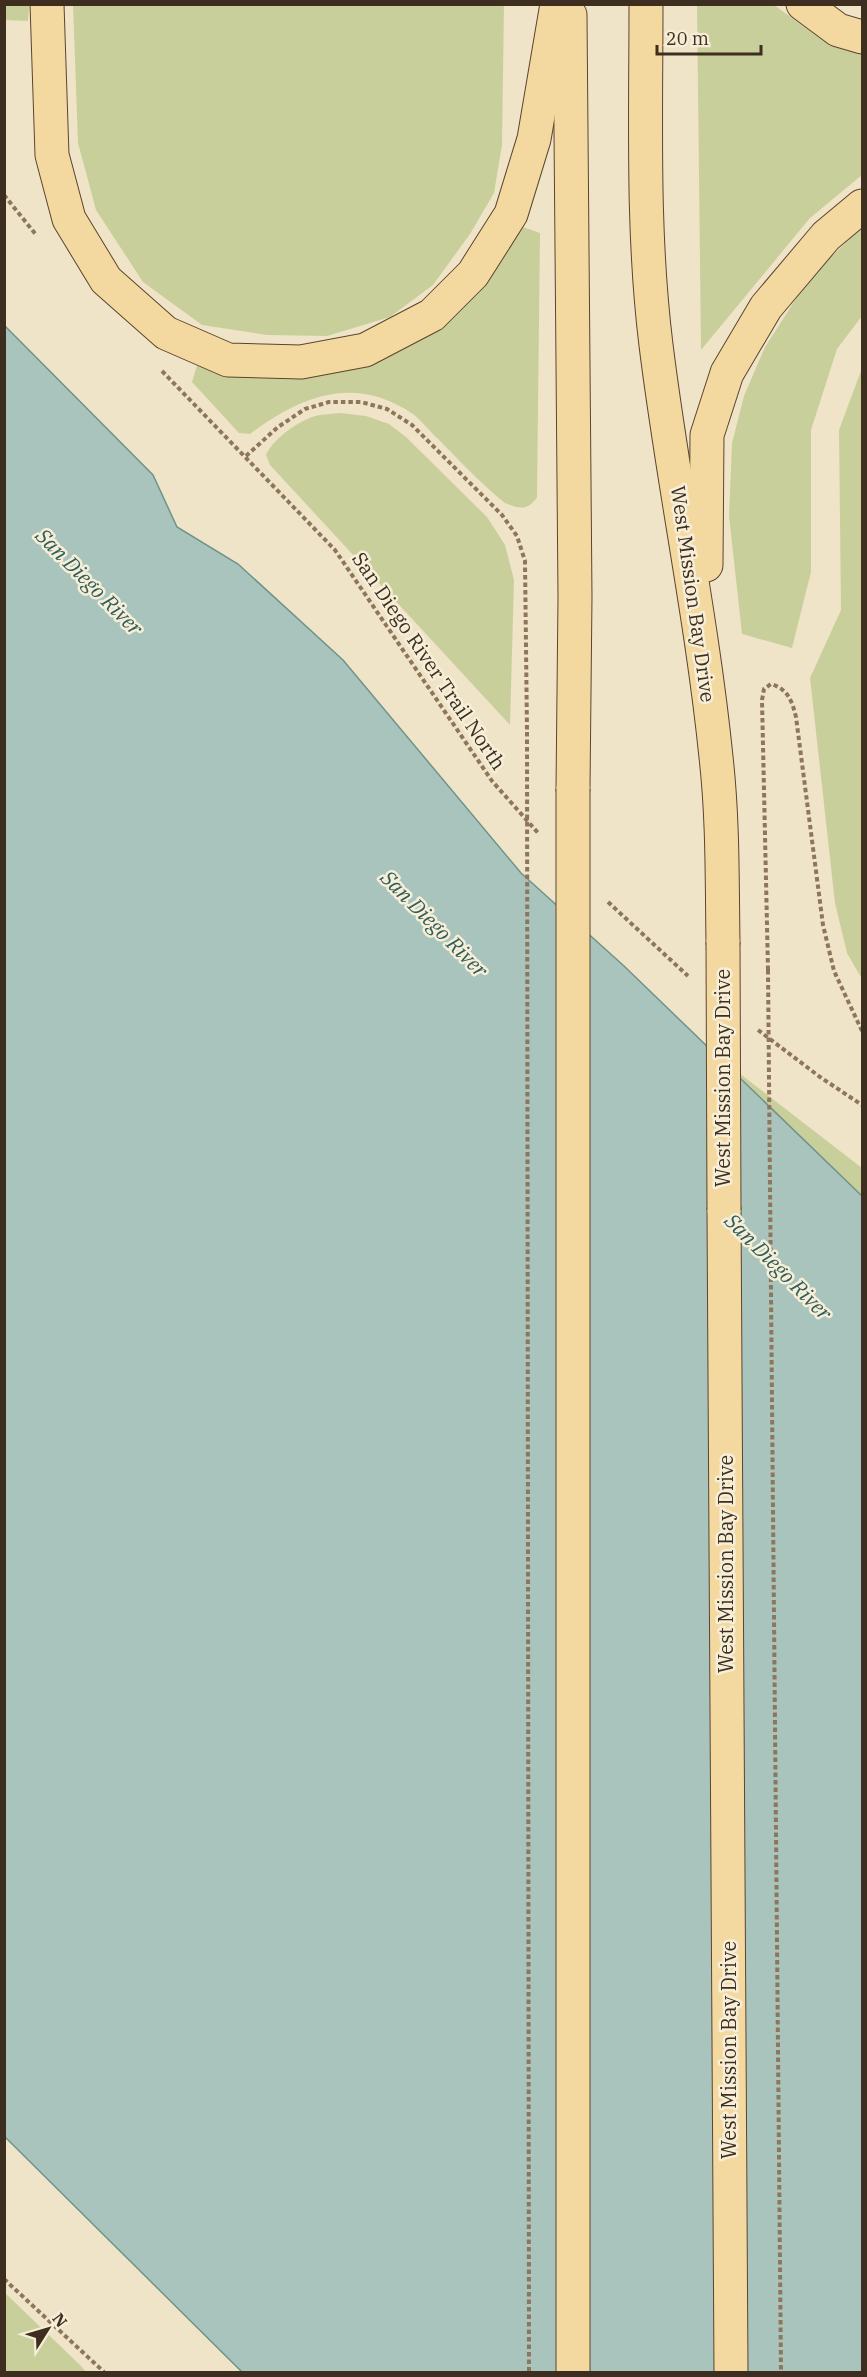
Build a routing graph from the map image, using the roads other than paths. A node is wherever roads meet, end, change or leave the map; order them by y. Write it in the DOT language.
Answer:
graph roads {
  1 [pos="47,4"];
  2 [pos="557,4"];
  3 [pos="570,4"];
  4 [pos="646,4"];
  5 [pos="803,4"];
  6 [pos="862,37"];
  7 [pos="862,206"];
  8 [pos="705,667"];
  9 [pos="573,2373"];
  10 [pos="731,2373"];
  1 -- 2 [label="main road"];
  3 -- 9 [label="main road, bridge"];
  4 -- 8 [label="main road, West Mission Bay Drive"];
  5 -- 6 [label="main road"];
  7 -- 8 [label="main road"];
  8 -- 10 [label="main road, West Mission Bay Drive, bridge"];
}
